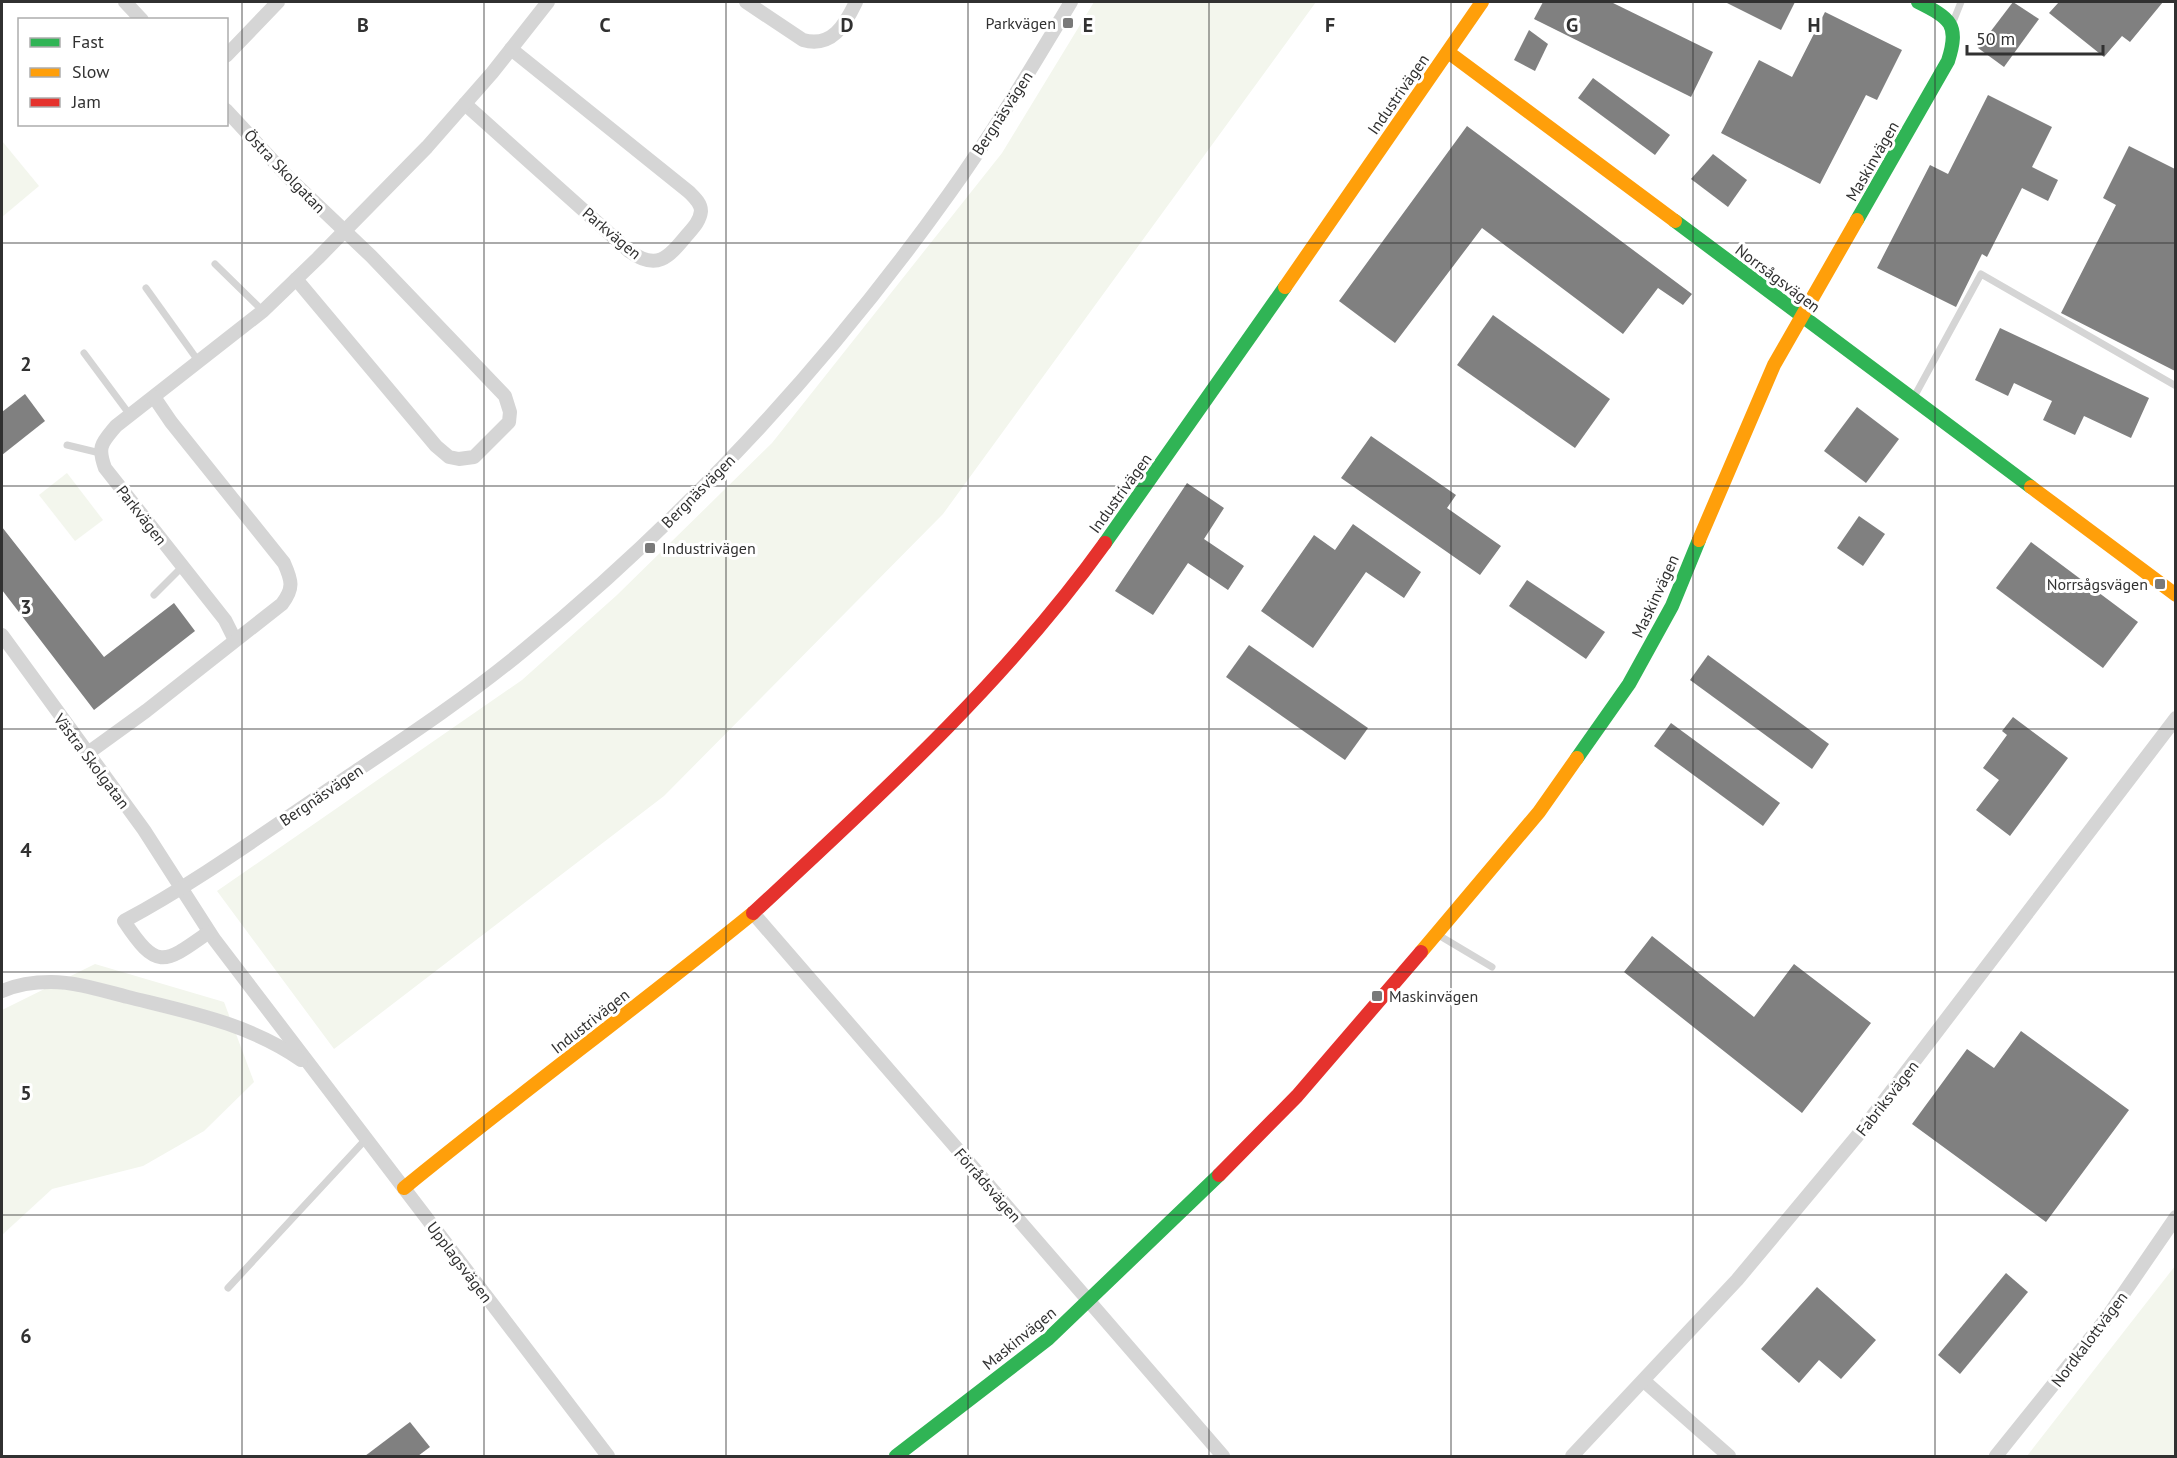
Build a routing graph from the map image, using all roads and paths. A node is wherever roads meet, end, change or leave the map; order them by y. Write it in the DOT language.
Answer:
graph roads {
  1 [pos="125,2"];
  2 [pos="278,2"];
  3 [pos="548,2"];
  4 [pos="746,2"];
  5 [pos="856,2"];
  6 [pos="1071,2"];
  7 [pos="1482,2"];
  8 [pos="1917,2"];
  9 [pos="1961,2"];
  10 [pos="140,18"];
  11 [pos="1952,25"];
  12 [pos="511,49"];
  13 [pos="1448,52"];
  14 [pos="228,54"];
  15 [pos="465,104"];
  16 [pos="228,112"];
  17 [pos="344,230"];
  18 [pos="215,264"];
  19 [pos="296,279"];
  20 [pos="146,288"];
  21 [pos="263,310"];
  22 [pos="1802,317"];
  23 [pos="84,353"];
  24 [pos="199,362"];
  25 [pos="2175,386"];
  26 [pos="154,397"];
  27 [pos="1913,400"];
  28 [pos="130,415"];
  29 [pos="67,445"];
  30 [pos="100,453"];
  31 [pos="183,566"];
  32 [pos="154,595"];
  33 [pos="2175,596"];
  34 [pos="2,635"];
  35 [pos="235,640"];
  36 [pos="2175,718"];
  37 [pos="88,753"];
  38 [pos="181,888"];
  39 [pos="753,913"];
  40 [pos="209,932"];
  41 [pos="1438,934"];
  42 [pos="1492,967"];
  43 [pos="2,991"];
  44 [pos="312,1068"];
  45 [pos="366,1139"];
  46 [pos="404,1188"];
  47 [pos="2175,1217"];
  48 [pos="228,1288"];
  49 [pos="1088,1301"];
  50 [pos="1644,1381"];
  51 [pos="608,1456"];
  52 [pos="896,1456"];
  53 [pos="1223,1456"];
  54 [pos="1572,1456"];
  55 [pos="1729,1456"];
  56 [pos="1996,1456"];
  1 -- 10 [label="street"];
  2 -- 14 [label="street"];
  3 -- 12 [label="street"];
  4 -- 5 [label="street"];
  6 -- 38 [label="street, Bergnäsvägen"];
  7 -- 13 [label="street, Industrivägen"];
  8 -- 11 [label="street"];
  9 -- 11 [label="lane"];
  11 -- 22 [label="street, Maskinvägen"];
  12 -- 15 [label="street"];
  12 -- 15 [label="street, Parkvägen"];
  13 -- 22 [label="street, Norrsågsvägen"];
  13 -- 39 [label="street, Industrivägen"];
  15 -- 17 [label="street"];
  16 -- 17 [label="street, Östra Skolgatan"];
  17 -- 19 [label="street"];
  17 -- 19 [label="street"];
  18 -- 21 [label="lane"];
  19 -- 21 [label="street"];
  20 -- 24 [label="lane"];
  21 -- 24 [label="street"];
  22 -- 27 [label="street, Norrsågsvägen"];
  22 -- 41 [label="street, Maskinvägen"];
  23 -- 28 [label="lane"];
  24 -- 26 [label="street"];
  25 -- 27 [label="lane"];
  26 -- 28 [label="street"];
  26 -- 35 [label="street"];
  27 -- 33 [label="street, Norrsågsvägen"];
  28 -- 30 [label="street"];
  29 -- 30 [label="lane"];
  30 -- 31 [label="street, Parkvägen"];
  31 -- 32 [label="lane"];
  31 -- 35 [label="street, Parkvägen"];
  34 -- 37 [label="street, Västra Skolgatan"];
  35 -- 37 [label="street"];
  36 -- 50 [label="street, Fabriksvägen"];
  37 -- 38 [label="street, Västra Skolgatan"];
  38 -- 40 [label="street"];
  38 -- 40 [label="street, Bergnäsvägen"];
  39 -- 46 [label="street, Industrivägen"];
  39 -- 49 [label="street, Förrådsvägen"];
  40 -- 44 [label="street, Upplagsvägen"];
  41 -- 42 [label="lane"];
  41 -- 49 [label="street, Maskinvägen"];
  43 -- 44 [label="street, Upplagsvägen"];
  44 -- 45 [label="street, Upplagsvägen"];
  45 -- 46 [label="street, Upplagsvägen"];
  45 -- 48 [label="lane"];
  46 -- 51 [label="street, Upplagsvägen"];
  47 -- 56 [label="street, Nordkalottvägen"];
  49 -- 52 [label="street, Maskinvägen"];
  49 -- 53 [label="street, Förrådsvägen"];
  50 -- 54 [label="street, Fabriksvägen"];
  50 -- 55 [label="street"];
}
